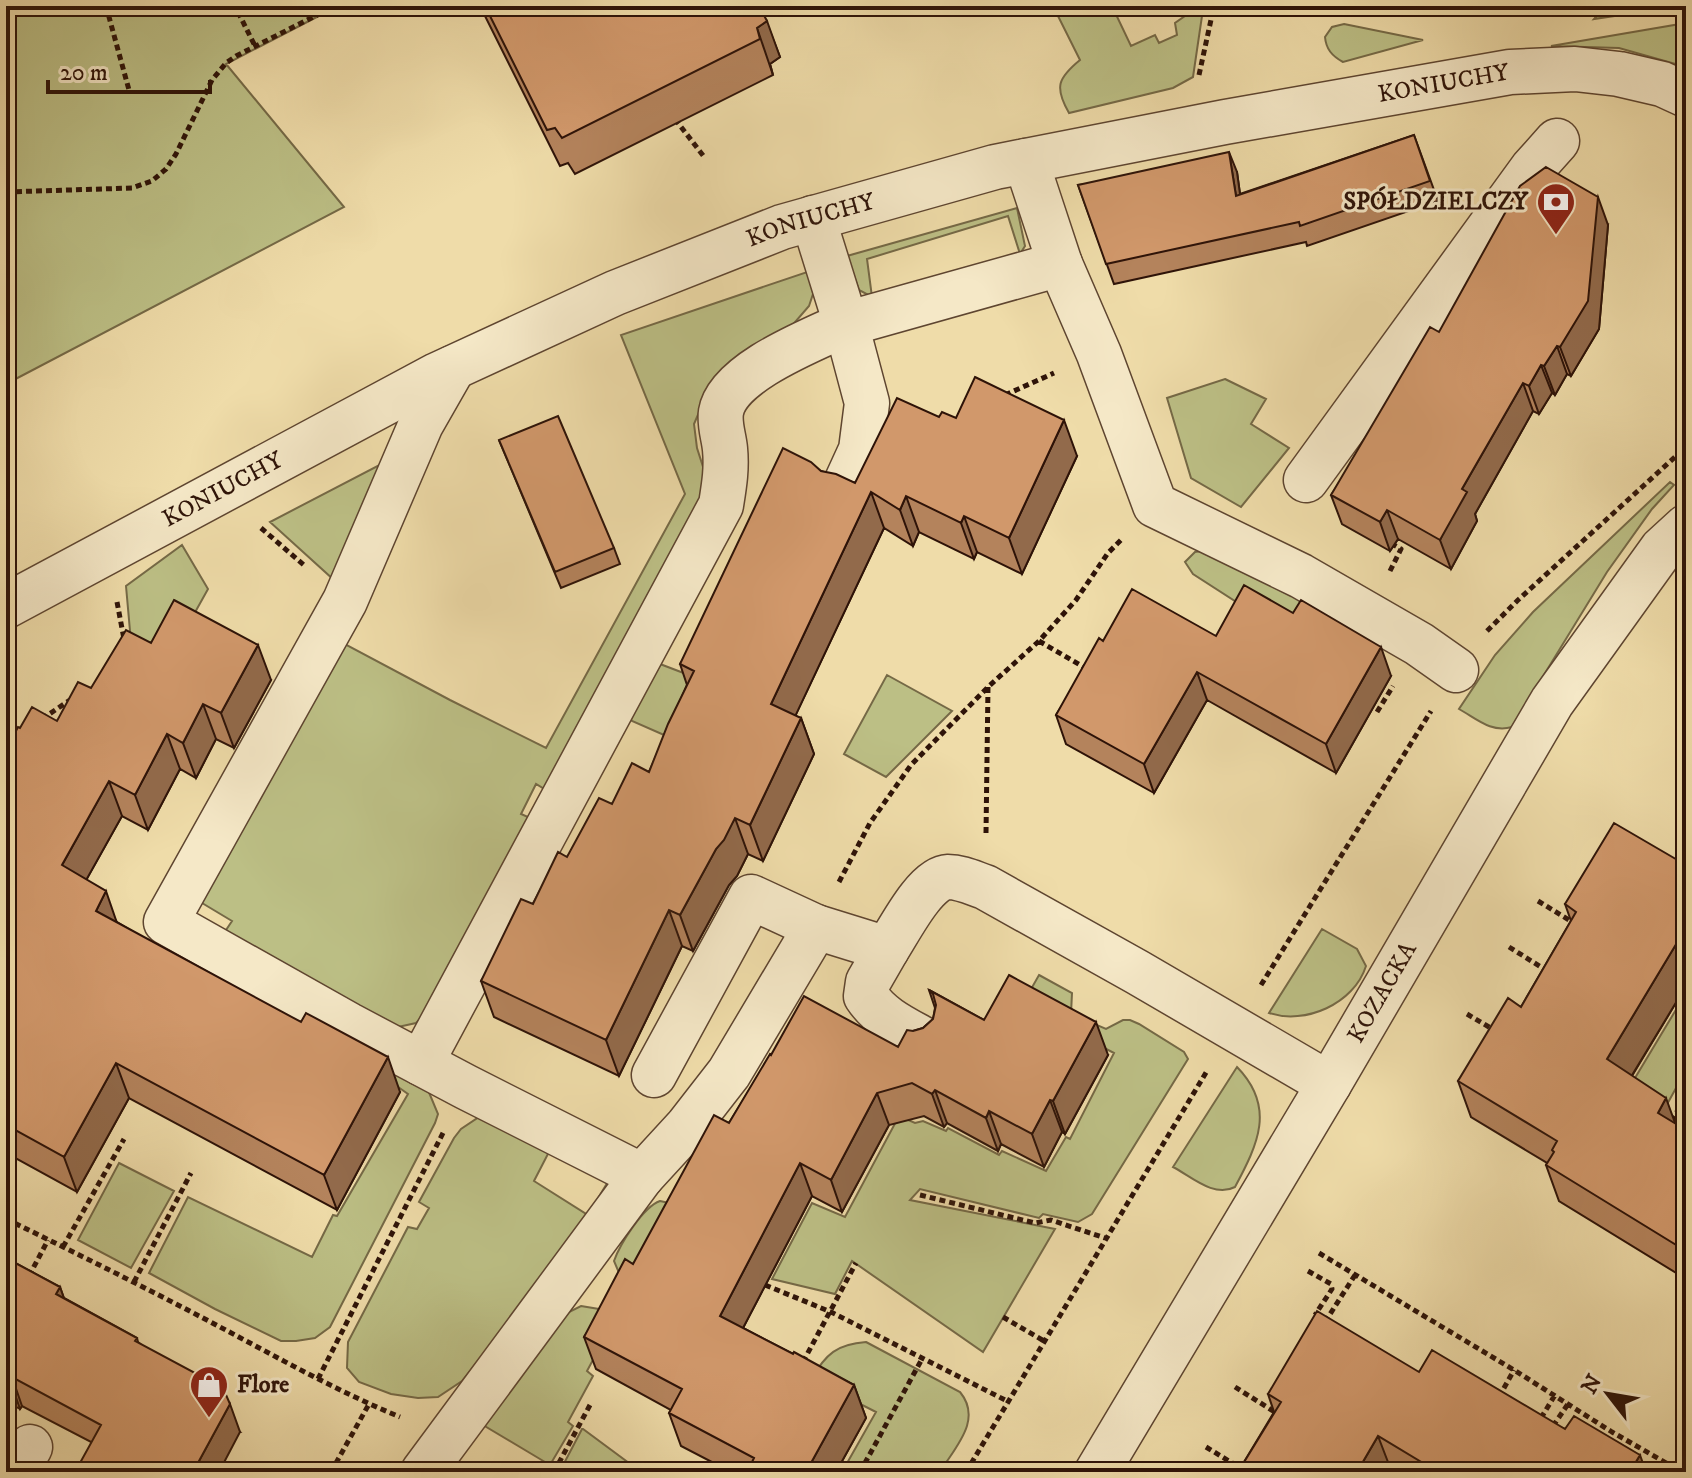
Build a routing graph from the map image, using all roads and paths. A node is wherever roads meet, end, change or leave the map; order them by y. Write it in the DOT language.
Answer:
graph roads {
  1 [pos="106,6"];
  2 [pos="335,6"];
  3 [pos="1214,6"];
  4 [pos="238,12"];
  5 [pos="255,46"];
  6 [pos="1198,78"];
  7 [pos="129,90"];
  8 [pos="1686,95"];
  9 [pos="667,108"];
  10 [pos="1557,141"];
  11 [pos="705,158"];
  12 [pos="1026,161"];
  13 [pos="6,192"];
  14 [pos="813,218"];
  15 [pos="1060,264"];
  16 [pos="846,324"];
  17 [pos="1099,354"];
  18 [pos="453,368"];
  19 [pos="998,398"];
  20 [pos="1686,447"];
  21 [pos="1306,480"];
  22 [pos="845,485"];
  23 [pos="1155,505"];
  24 [pos="251,519"];
  25 [pos="1686,527"];
  26 [pos="1394,545"];
  27 [pos="1393,566"];
  28 [pos="116,599"];
  29 [pos="345,601"];
  30 [pos="6,606"];
  31 [pos="1039,641"];
  32 [pos="123,648"];
  33 [pos="1456,670"];
  34 [pos="1090,671"];
  35 [pos="988,687"];
  36 [pos="80,693"];
  37 [pos="41,720"];
  38 [pos="6,725"];
  39 [pos="29,729"];
  40 [pos="16,737"];
  41 [pos="20,748"];
  42 [pos="6,749"];
  43 [pos="985,887"];
  44 [pos="1538,901"];
  45 [pos="816,927"];
  46 [pos="1582,928"];
  47 [pos="1509,947"];
  48 [pos="887,949"];
  49 [pos="1556,977"];
  50 [pos="1467,1014"];
  51 [pos="1233,1029"];
  52 [pos="1502,1035"];
  53 [pos="923,1039"];
  54 [pos="421,1063"];
  55 [pos="654,1075"];
  56 [pos="1329,1084"];
  57 [pos="466,1087"];
  58 [pos="1686,1098"];
  59 [pos="1668,1127"];
  60 [pos="124,1139"];
  61 [pos="191,1173"];
  62 [pos="642,1176"];
  63 [pos="920,1195"];
  64 [pos="6,1219"];
  65 [pos="1105,1238"];
  66 [pos="48,1240"];
  67 [pos="63,1247"];
  68 [pos="1319,1253"];
  69 [pos="856,1263"];
  70 [pos="1308,1271"];
  71 [pos="1355,1275"];
  72 [pos="28,1277"];
  73 [pos="134,1282"];
  74 [pos="765,1285"];
  75 [pos="831,1312"];
  76 [pos="1003,1317"];
  77 [pos="1044,1341"];
  78 [pos="922,1359"];
  79 [pos="800,1366"];
  80 [pos="1514,1370"];
  81 [pos="318,1379"];
  82 [pos="1235,1387"];
  83 [pos="1555,1395"];
  84 [pos="1498,1398"];
  85 [pos="1009,1402"];
  86 [pos="369,1404"];
  87 [pos="1568,1404"];
  88 [pos="590,1405"];
  89 [pos="1583,1413"];
  90 [pos="1286,1418"];
  91 [pos="1538,1422"];
  92 [pos="1598,1423"];
  93 [pos="1576,1426"];
  94 [pos="1612,1432"];
  95 [pos="1558,1433"];
  96 [pos="1590,1435"];
  97 [pos="449,1438"];
  98 [pos="1604,1444"];
  99 [pos="1206,1447"];
  100 [pos="331,1472"];
  101 [pos="423,1472"];
  102 [pos="554,1472"];
  103 [pos="860,1472"];
  104 [pos="966,1472"];
  105 [pos="1097,1472"];
  106 [pos="1247,1472"];
  107 [pos="1682,1472"];
  1 -- 7 [label="path"];
  2 -- 5 [label="path"];
  3 -- 6 [label="path"];
  4 -- 5 [label="path"];
  5 -- 13 [label="path"];
  8 -- 12 [label="street, KONIUCHY"];
  9 -- 11 [label="path"];
  10 -- 21 [label="street"];
  12 -- 14 [label="street, KONIUCHY"];
  12 -- 15 [label="street"];
  14 -- 16 [label="street"];
  14 -- 18 [label="street, KONIUCHY"];
  15 -- 16 [label="street"];
  15 -- 17 [label="street"];
  16 -- 22 [label="street"];
  16 -- 54 [label="street"];
  17 -- 19 [label="path"];
  17 -- 23 [label="street"];
  18 -- 29 [label="street"];
  18 -- 30 [label="street, KONIUCHY"];
  20 -- 33 [label="path"];
  23 -- 31 [label="path"];
  23 -- 33 [label="street"];
  24 -- 29 [label="path"];
  25 -- 56 [label="street, KOZACKA"];
  26 -- 27 [label="path"];
  28 -- 32 [label="path"];
  29 -- 54 [label="street"];
  31 -- 34 [label="path"];
  31 -- 35 [label="path"];
  33 -- 51 [label="path"];
  35 -- 43 [label="path"];
  35 -- 45 [label="path"];
  36 -- 37 [label="path"];
  38 -- 40 [label="path"];
  39 -- 40 [label="path"];
  40 -- 41 [label="path"];
  40 -- 42 [label="path"];
  43 -- 48 [label="street"];
  43 -- 51 [label="street"];
  44 -- 46 [label="path"];
  45 -- 48 [label="street"];
  45 -- 55 [label="street"];
  45 -- 62 [label="street"];
  47 -- 49 [label="path"];
  48 -- 53 [label="street"];
  50 -- 52 [label="path"];
  51 -- 56 [label="street"];
  51 -- 65 [label="path"];
  54 -- 57 [label="street"];
  56 -- 105 [label="street, KOZACKA"];
  57 -- 62 [label="street"];
  57 -- 81 [label="path"];
  58 -- 59 [label="path"];
  60 -- 67 [label="path"];
  61 -- 73 [label="path"];
  62 -- 97 [label="street"];
  63 -- 65 [label="path"];
  64 -- 66 [label="path"];
  65 -- 77 [label="path"];
  66 -- 67 [label="path"];
  66 -- 72 [label="path"];
  67 -- 73 [label="path"];
  68 -- 71 [label="path"];
  69 -- 75 [label="path"];
  70 -- 71 [label="path"];
  71 -- 80 [label="path"];
  73 -- 81 [label="path"];
  74 -- 75 [label="path"];
  75 -- 78 [label="path"];
  75 -- 79 [label="path"];
  76 -- 77 [label="path"];
  77 -- 85 [label="path"];
  78 -- 85 [label="path"];
  78 -- 103 [label="path"];
  80 -- 83 [label="path"];
  80 -- 84 [label="path"];
  81 -- 86 [label="path"];
  82 -- 90 [label="path"];
  83 -- 87 [label="path"];
  83 -- 91 [label="path"];
  85 -- 104 [label="path"];
  86 -- 97 [label="path"];
  86 -- 100 [label="path"];
  87 -- 89 [label="path"];
  87 -- 95 [label="path"];
  88 -- 102 [label="path"];
  89 -- 92 [label="path"];
  89 -- 93 [label="path"];
  92 -- 94 [label="path"];
  92 -- 96 [label="path"];
  94 -- 98 [label="path"];
  94 -- 107 [label="path"];
  97 -- 101 [label="street"];
  99 -- 106 [label="path"];
}
